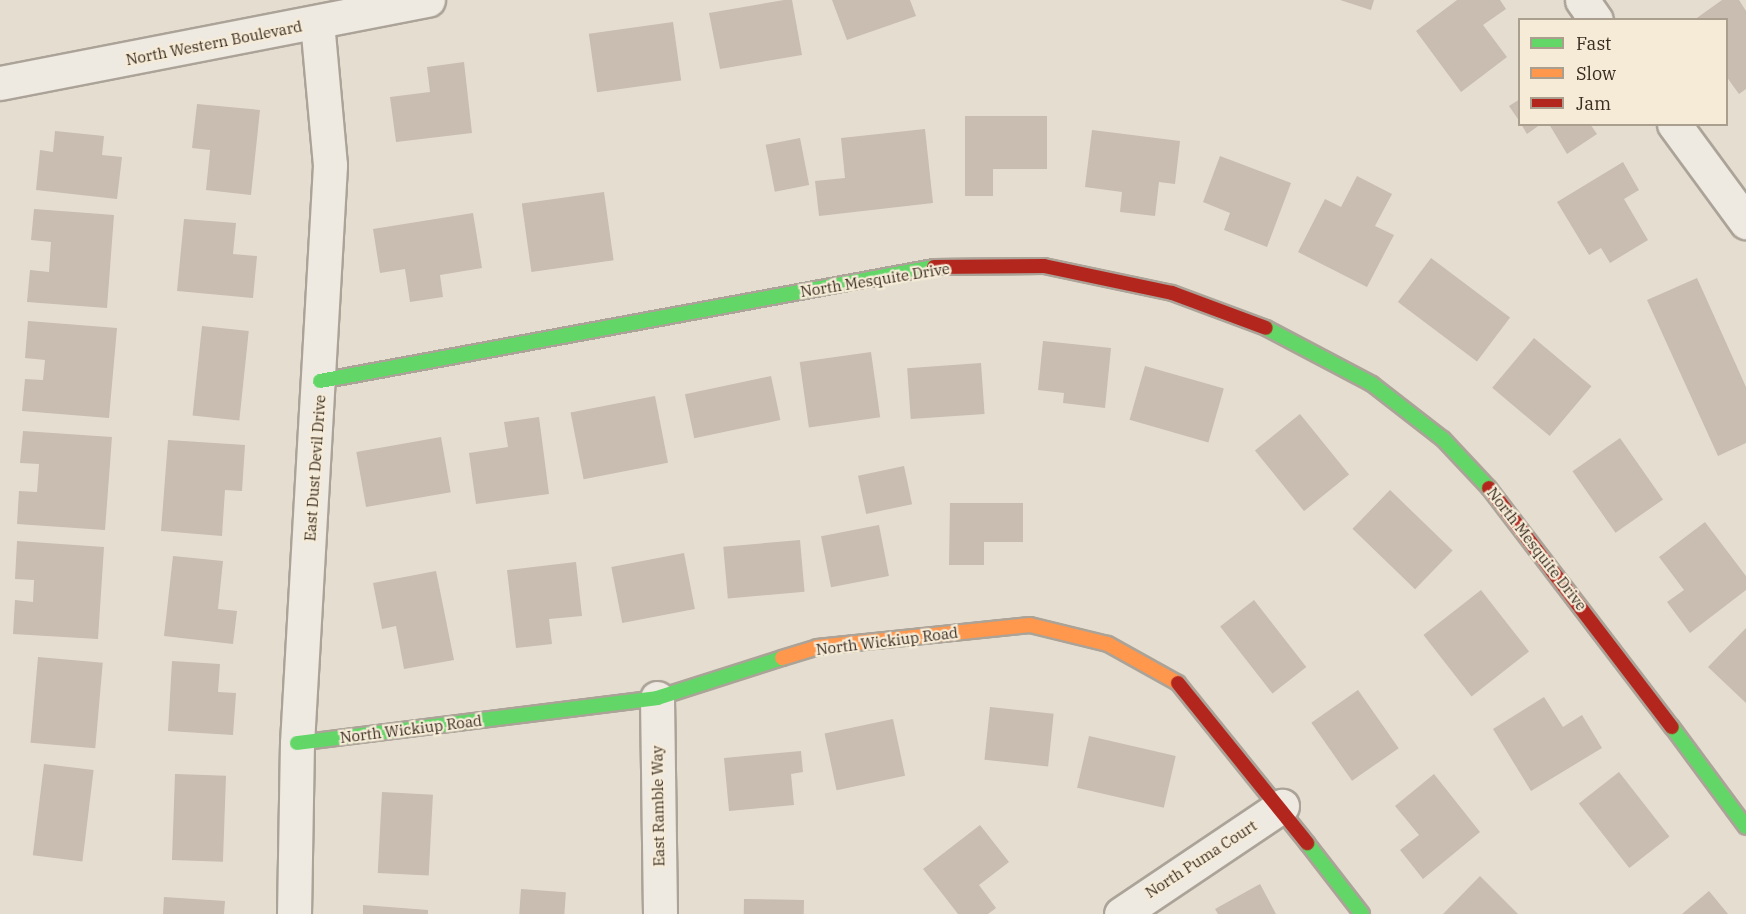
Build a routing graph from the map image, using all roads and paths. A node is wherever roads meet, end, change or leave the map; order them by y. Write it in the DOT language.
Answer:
graph roads {
  1 [pos="428,0"];
  2 [pos="1582,0"];
  3 [pos="1595,18"];
  4 [pos="317,23"];
  5 [pos="0,83"];
  6 [pos="1675,126"];
  7 [pos="1746,222"];
  8 [pos="320,381"];
  9 [pos="657,698"];
  10 [pos="297,743"];
  11 [pos="1282,806"];
  12 [pos="1746,827"];
  13 [pos="294,914"];
  14 [pos="660,914"];
  15 [pos="1121,914"];
  16 [pos="1362,914"];
  1 -- 4 [label="street, North Western Boulevard"];
  2 -- 3 [label="street"];
  4 -- 5 [label="street, North Western Boulevard"];
  4 -- 8 [label="street, East Dust Devil Drive"];
  6 -- 7 [label="street"];
  8 -- 10 [label="street, East Dust Devil Drive"];
  8 -- 12 [label="street, North Mesquite Drive"];
  9 -- 10 [label="street, North Wickiup Road"];
  9 -- 11 [label="street, North Wickiup Road"];
  9 -- 14 [label="street, East Ramble Way"];
  10 -- 13 [label="street, East Dust Devil Drive"];
  11 -- 15 [label="street, North Puma Court"];
  11 -- 16 [label="street, North Wickiup Road"];
}
